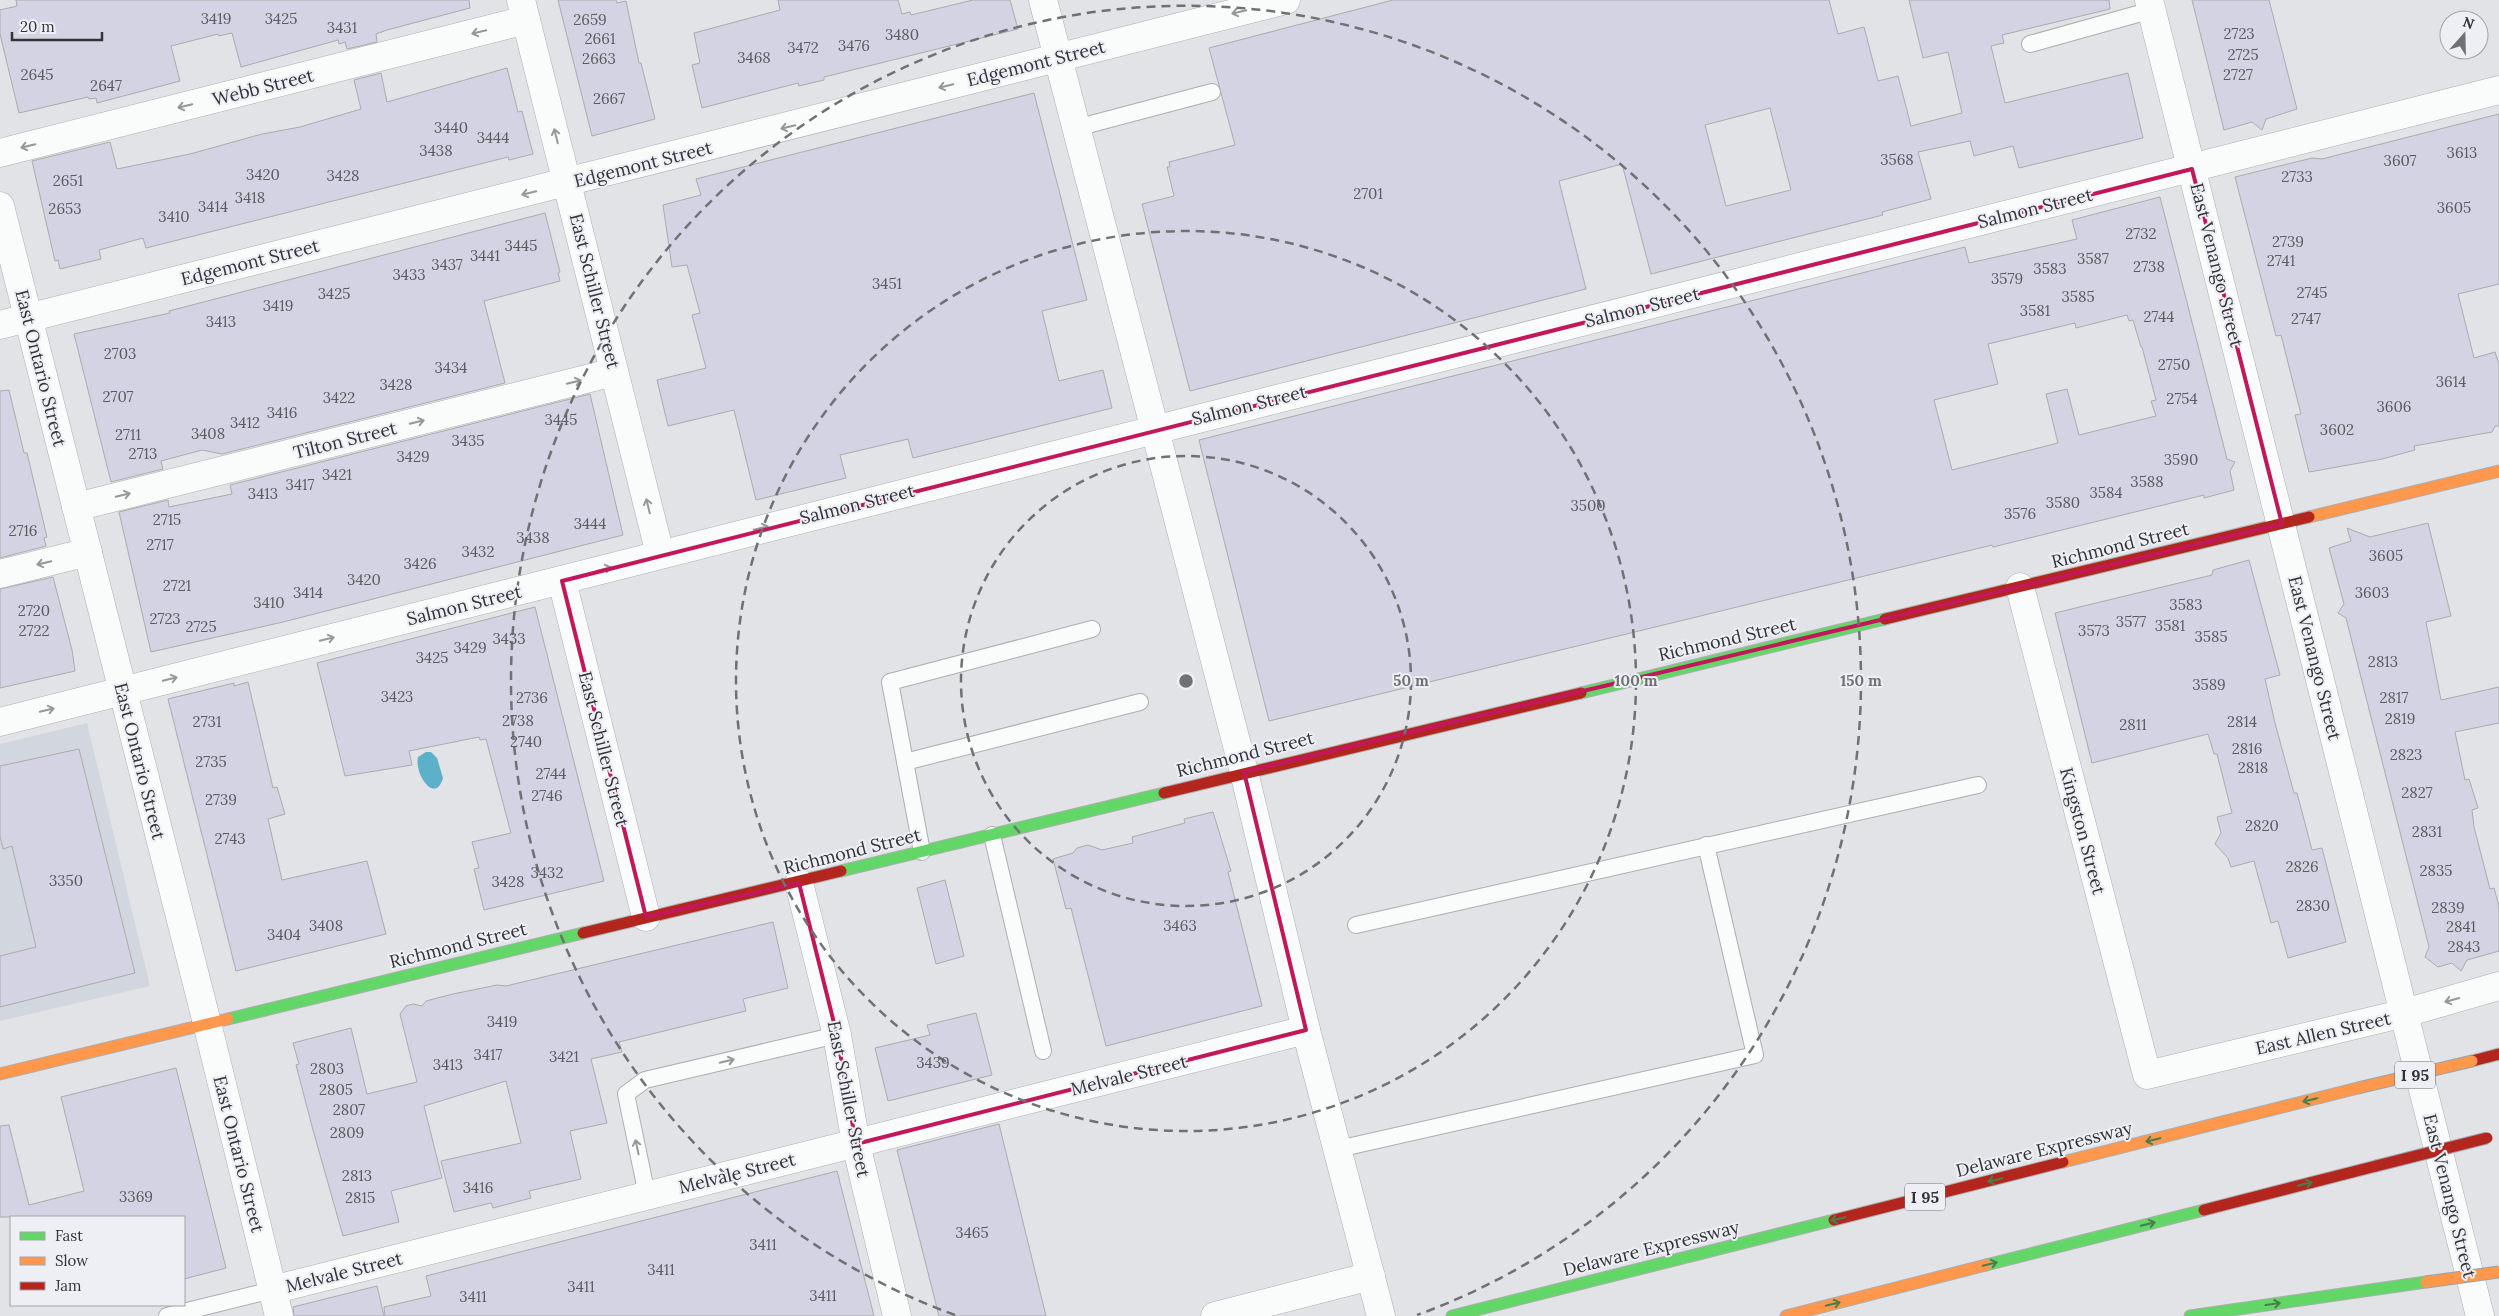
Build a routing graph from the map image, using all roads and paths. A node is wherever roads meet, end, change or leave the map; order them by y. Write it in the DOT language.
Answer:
graph roads {
  1 [pos="1043,0"];
  2 [pos="1286,0"];
  3 [pos="2150,5"];
  4 [pos="524,10"];
  5 [pos="2030,44"];
  6 [pos="1058,58"];
  7 [pos="2499,90"];
  8 [pos="1212,92"];
  9 [pos="1076,128"];
  10 [pos="0,153"];
  11 [pos="2192,169"];
  12 [pos="568,183"];
  13 [pos="0,206"];
  14 [pos="28,318"];
  15 [pos="0,325"];
  16 [pos="614,372"];
  17 [pos="1155,428"];
  18 [pos="2499,471"];
  19 [pos="76,507"];
  20 [pos="2282,524"];
  21 [pos="88,552"];
  22 [pos="660,554"];
  23 [pos="0,574"];
  24 [pos="562,580"];
  25 [pos="2020,587"];
  26 [pos="1092,629"];
  27 [pos="122,690"];
  28 [pos="1140,702"];
  29 [pos="0,722"];
  30 [pos="905,762"];
  31 [pos="1244,772"];
  32 [pos="1978,785"];
  33 [pos="992,835"];
  34 [pos="1706,845"];
  35 [pos="922,852"];
  36 [pos="799,883"];
  37 [pos="646,917"];
  38 [pos="1356,925"];
  39 [pos="2499,986"];
  40 [pos="2405,1013"];
  41 [pos="207,1023"];
  42 [pos="1306,1030"];
  43 [pos="837,1035"];
  44 [pos="1043,1051"];
  45 [pos="2499,1054"];
  46 [pos="0,1074"];
  47 [pos="2147,1075"];
  48 [pos="2499,1134"];
  49 [pos="856,1144"];
  50 [pos="1338,1149"];
  51 [pos="647,1195"];
  52 [pos="2499,1272"];
  53 [pos="1371,1276"];
  54 [pos="276,1303"];
  55 [pos="167,1316"];
  56 [pos="897,1316"];
  57 [pos="1215,1316"];
  58 [pos="1381,1316"];
  59 [pos="1452,1316"];
  60 [pos="1786,1316"];
  61 [pos="2190,1316"];
  62 [pos="2480,1316"];
  1 -- 6 [label="street"];
  2 -- 6 [label="street, Edgemont Street, one-way"];
  3 -- 5 [label="lane"];
  3 -- 11 [label="street, East Venango Street"];
  4 -- 10 [label="street, Webb Street, one-way"];
  12 -- 4 [label="street, East Schiller Street, one-way"];
  6 -- 9 [label="street"];
  6 -- 12 [label="street, Edgemont Street, one-way"];
  7 -- 11 [label="street, Salmon Street"];
  8 -- 9 [label="lane"];
  9 -- 17 [label="street"];
  11 -- 17 [label="street, Salmon Street"];
  11 -- 20 [label="street, East Venango Street"];
  12 -- 14 [label="street, Edgemont Street, one-way"];
  12 -- 16 [label="street, East Schiller Street"];
  13 -- 14 [label="street, East Ontario Street"];
  14 -- 15 [label="street, Edgemont Street"];
  14 -- 19 [label="street, East Ontario Street"];
  19 -- 16 [label="street, Tilton Street, one-way"];
  22 -- 16 [label="street, East Schiller Street, one-way"];
  22 -- 17 [label="street, Salmon Street, one-way"];
  17 -- 31 [label="street"];
  18 -- 20 [label="main road, Richmond Street"];
  19 -- 21 [label="street, East Ontario Street"];
  20 -- 25 [label="main road, Richmond Street"];
  20 -- 40 [label="street, East Venango Street"];
  21 -- 23 [label="street, one-way"];
  21 -- 27 [label="street, East Ontario Street"];
  24 -- 22 [label="street, Salmon Street, one-way"];
  27 -- 24 [label="street, Salmon Street, one-way"];
  24 -- 37 [label="street, East Schiller Street"];
  25 -- 31 [label="main road, Richmond Street"];
  25 -- 47 [label="street, Kingston Street"];
  26 -- 30 [label="lane"];
  29 -- 27 [label="street, Salmon Street, one-way"];
  27 -- 41 [label="street, East Ontario Street"];
  28 -- 30 [label="lane"];
  30 -- 35 [label="lane"];
  31 -- 33 [label="main road, Richmond Street"];
  31 -- 42 [label="street"];
  32 -- 34 [label="lane"];
  33 -- 35 [label="main road, Richmond Street"];
  33 -- 44 [label="lane"];
  34 -- 38 [label="lane"];
  34 -- 50 [label="lane"];
  35 -- 36 [label="main road, Richmond Street"];
  36 -- 37 [label="main road, Richmond Street"];
  36 -- 43 [label="street, East Schiller Street"];
  37 -- 41 [label="main road, Richmond Street"];
  39 -- 40 [label="street, East Allen Street, one-way"];
  40 -- 47 [label="street, East Allen Street"];
  40 -- 62 [label="street, East Venango Street"];
  41 -- 46 [label="main road, Richmond Street"];
  41 -- 54 [label="street, East Ontario Street"];
  42 -- 49 [label="street, Melvale Street"];
  42 -- 50 [label="street"];
  43 -- 49 [label="street, East Schiller Street"];
  51 -- 43 [label="lane, one-way"];
  45 -- 59 [label="main road, Delaware Expressway / I 95, one-way, bridge"];
  60 -- 48 [label="main road, one-way, bridge"];
  49 -- 51 [label="street, Melvale Street"];
  49 -- 56 [label="street, East Schiller Street"];
  50 -- 53 [label="street"];
  51 -- 54 [label="street, Melvale Street"];
  61 -- 52 [label="main road, one-way, bridge"];
  53 -- 57 [label="street"];
  53 -- 58 [label="street"];
  54 -- 55 [label="lane, Melvale Street"];
}
